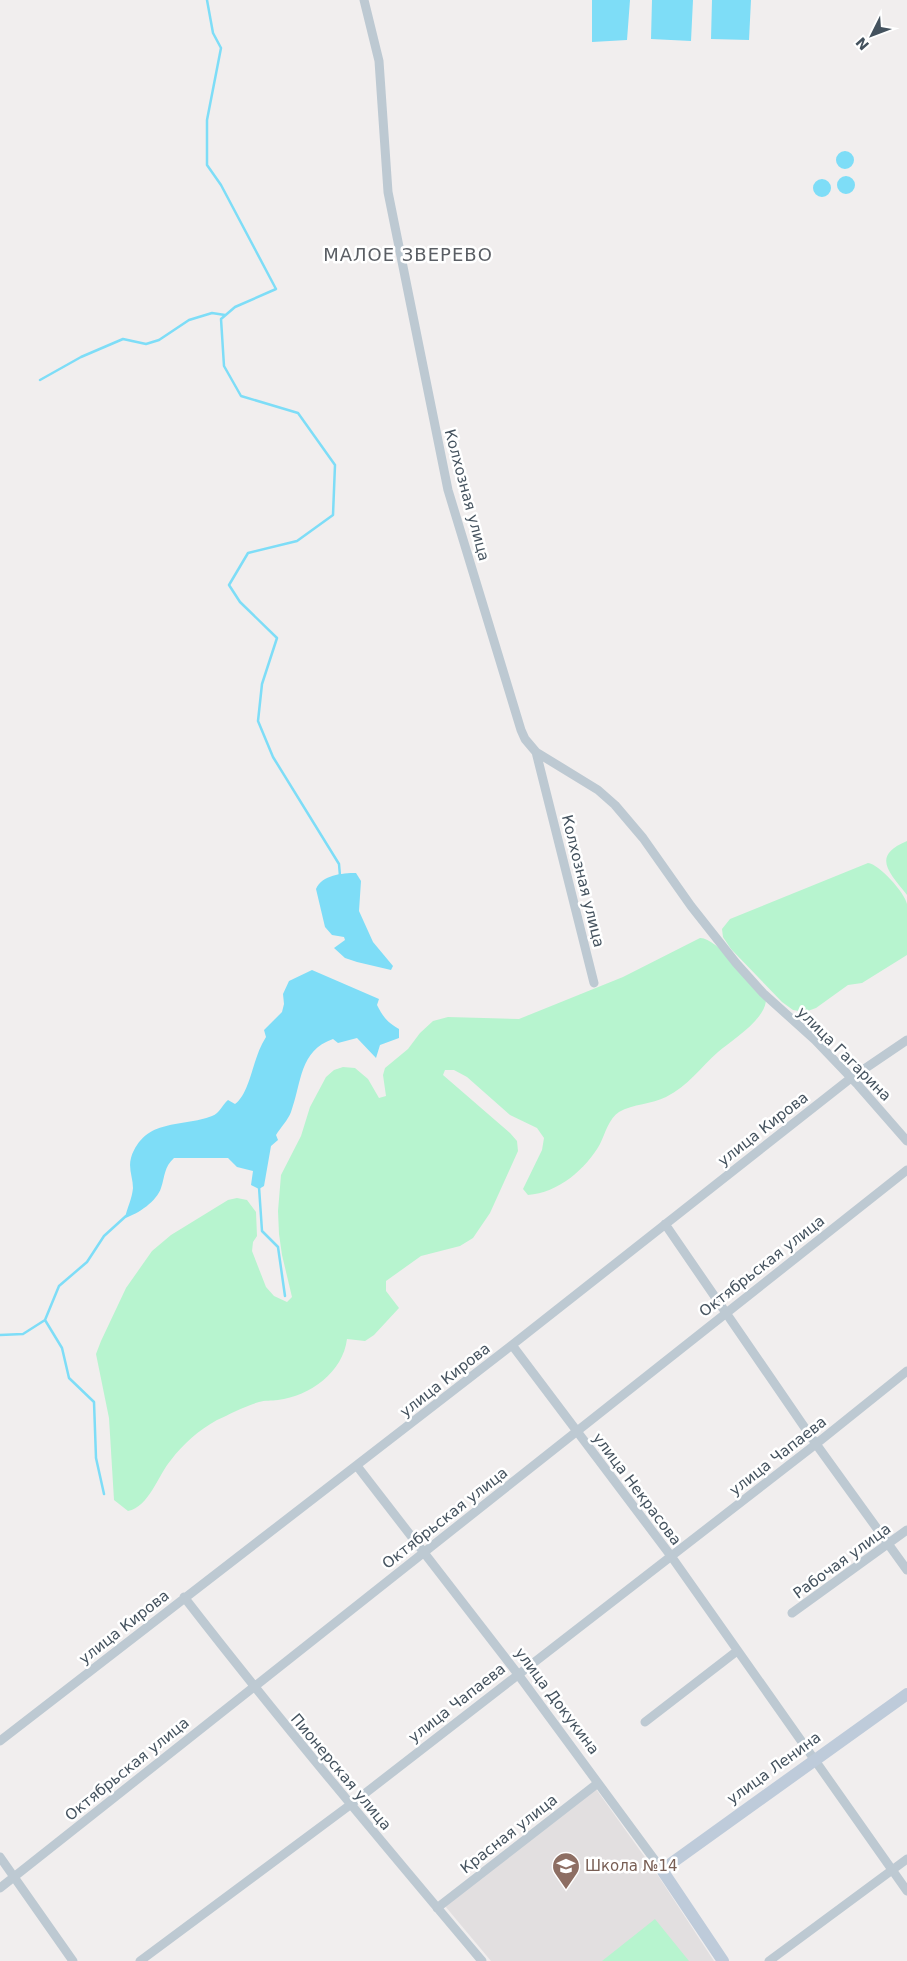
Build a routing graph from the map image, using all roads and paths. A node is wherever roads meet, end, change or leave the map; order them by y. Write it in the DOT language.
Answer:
graph roads {
  1 [pos="364,0"];
  2 [pos="536,752"];
  3 [pos="594,984"];
  4 [pos="907,1040"];
  5 [pos="851,1078"];
  6 [pos="907,1141"];
  7 [pos="907,1170"];
  8 [pos="665,1224"];
  9 [pos="725,1312"];
  10 [pos="512,1345"];
  11 [pos="907,1371"];
  12 [pos="577,1431"];
  13 [pos="816,1444"];
  14 [pos="357,1466"];
  15 [pos="907,1530"];
  16 [pos="889,1544"];
  17 [pos="423,1552"];
  18 [pos="671,1556"];
  19 [pos="907,1570"];
  20 [pos="184,1597"];
  21 [pos="792,1613"];
  22 [pos="737,1651"];
  23 [pos="517,1674"];
  24 [pos="253,1686"];
  25 [pos="907,1694"];
  26 [pos="645,1722"];
  27 [pos="0,1741"];
  28 [pos="813,1759"];
  29 [pos="598,1783"];
  30 [pos="350,1805"];
  31 [pos="0,1857"];
  32 [pos="907,1859"];
  33 [pos="662,1870"];
  34 [pos="892,1870"];
  35 [pos="14,1877"];
  36 [pos="0,1888"];
  37 [pos="907,1891"];
  38 [pos="437,1908"];
  39 [pos="72,1961"];
  40 [pos="140,1961"];
  41 [pos="482,1961"];
  42 [pos="723,1961"];
  43 [pos="769,1961"];
  1 -- 2 [label="street, Колхозная улица"];
  2 -- 3 [label="street, Колхозная улица"];
  2 -- 5 [label="street, улица Гагарина"];
  4 -- 5 [label="street, улица Кирова"];
  5 -- 6 [label="street, улица Гагарина"];
  5 -- 8 [label="street, улица Кирова"];
  7 -- 9 [label="street, Октябрьская улица"];
  8 -- 9 [label="street"];
  8 -- 10 [label="street, улица Кирова"];
  9 -- 12 [label="street, Октябрьская улица"];
  9 -- 13 [label="street"];
  10 -- 12 [label="street, улица Некрасова"];
  10 -- 14 [label="street, улица Кирова"];
  11 -- 13 [label="street, улица Чапаева"];
  12 -- 17 [label="street, Октябрьская улица"];
  12 -- 18 [label="street, улица Некрасова"];
  13 -- 16 [label="street"];
  13 -- 18 [label="street, улица Чапаева"];
  14 -- 17 [label="street, улица Докукина"];
  14 -- 20 [label="street, улица Кирова"];
  15 -- 16 [label="street, Рабочая улица"];
  16 -- 19 [label="street"];
  16 -- 21 [label="street, Рабочая улица"];
  17 -- 23 [label="street, улица Докукина"];
  17 -- 24 [label="street, Октябрьская улица"];
  18 -- 22 [label="street, улица Некрасова"];
  18 -- 23 [label="street, улица Чапаева"];
  20 -- 24 [label="street, Пионерская улица"];
  20 -- 27 [label="street, улица Кирова"];
  22 -- 26 [label="street"];
  22 -- 28 [label="street, улица Некрасова"];
  23 -- 29 [label="street, улица Докукина"];
  23 -- 30 [label="street, улица Чапаева"];
  24 -- 30 [label="street, Пионерская улица"];
  24 -- 35 [label="street, Октябрьская улица"];
  25 -- 28 [label="street, улица Ленина"];
  28 -- 33 [label="street, улица Ленина"];
  28 -- 34 [label="street, улица Некрасова"];
  29 -- 33 [label="street, улица Докукина"];
  29 -- 38 [label="street, Красная улица"];
  30 -- 38 [label="street, Пионерская улица"];
  30 -- 40 [label="street, улица Чапаева"];
  31 -- 35 [label="street"];
  32 -- 34 [label="street"];
  33 -- 42 [label="street, улица Докукина"];
  34 -- 37 [label="street, улица Некрасова"];
  34 -- 43 [label="street"];
  35 -- 36 [label="street, Октябрьская улица"];
  35 -- 39 [label="street"];
  38 -- 41 [label="street, Пионерская улица"];
}
